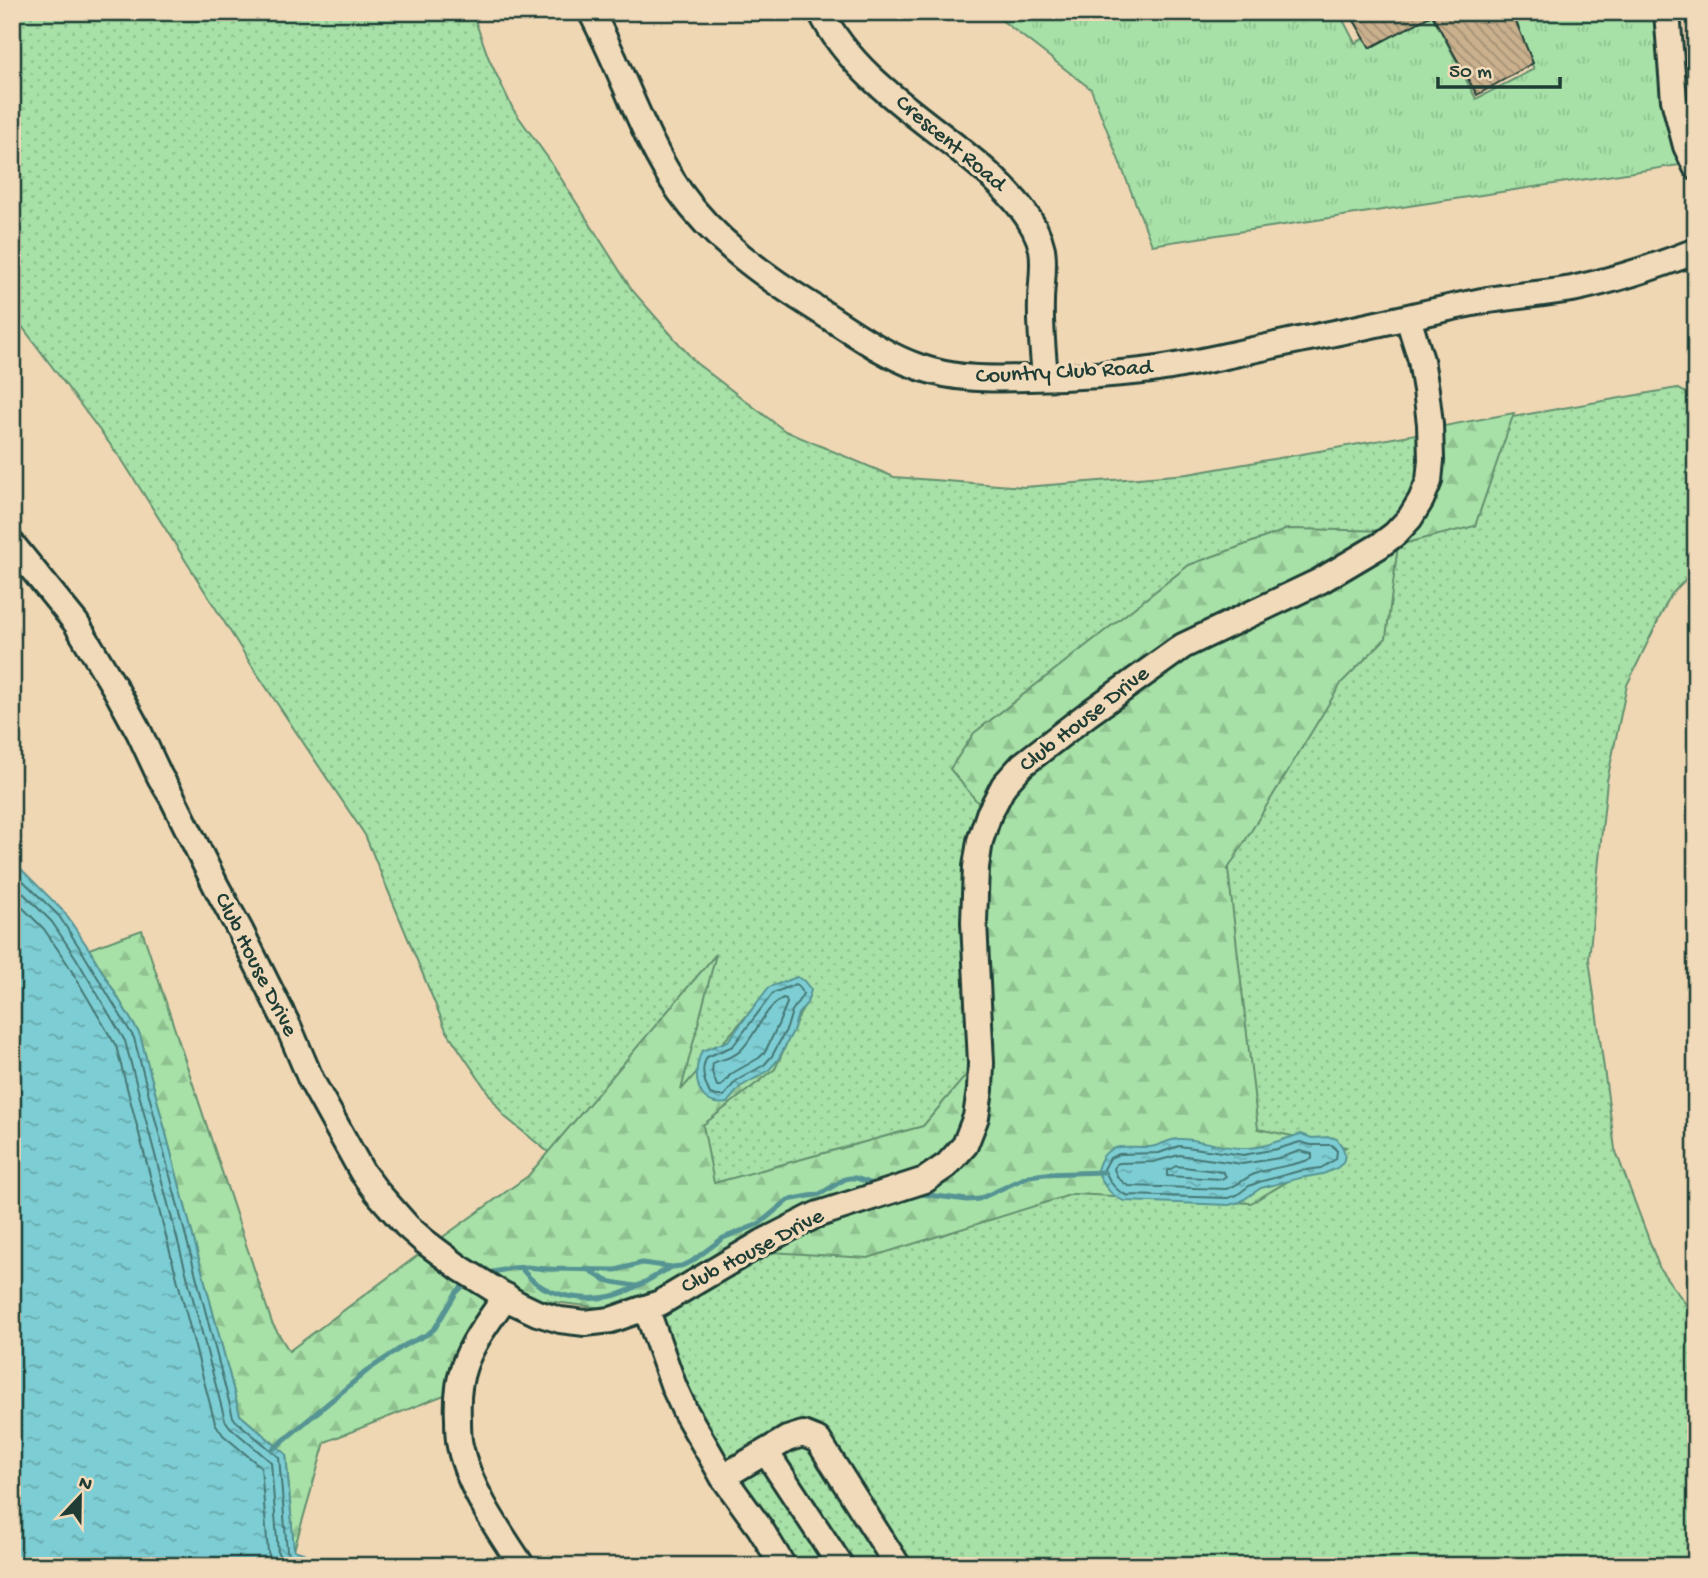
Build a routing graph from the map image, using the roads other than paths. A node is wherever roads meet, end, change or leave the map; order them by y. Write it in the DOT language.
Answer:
graph roads {
  1 [pos="591,12"];
  2 [pos="821,12"];
  3 [pos="1667,12"];
  4 [pos="1696,167"];
  5 [pos="1696,251"];
  6 [pos="1408,318"];
  7 [pos="1045,377"];
  8 [pos="12,544"];
  9 [pos="506,1296"];
  10 [pos="646,1308"];
  11 [pos="766,1452"];
  12 [pos="723,1477"];
  13 [pos="522,1566"];
  14 [pos="783,1566"];
  15 [pos="841,1566"];
  16 [pos="898,1566"];
  1 -- 7 [label="street, Country Club Road"];
  2 -- 7 [label="street, Crescent Road"];
  3 -- 4 [label="street"];
  5 -- 6 [label="street, Country Club Road"];
  6 -- 7 [label="street, Country Club Road"];
  6 -- 10 [label="street, Club House Drive"];
  8 -- 9 [label="street, Club House Drive"];
  9 -- 10 [label="street, Club House Drive"];
  9 -- 13 [label="street"];
  10 -- 12 [label="street"];
  11 -- 12 [label="street"];
  11 -- 15 [label="street"];
  11 -- 16 [label="street"];
  12 -- 14 [label="street"];
}
